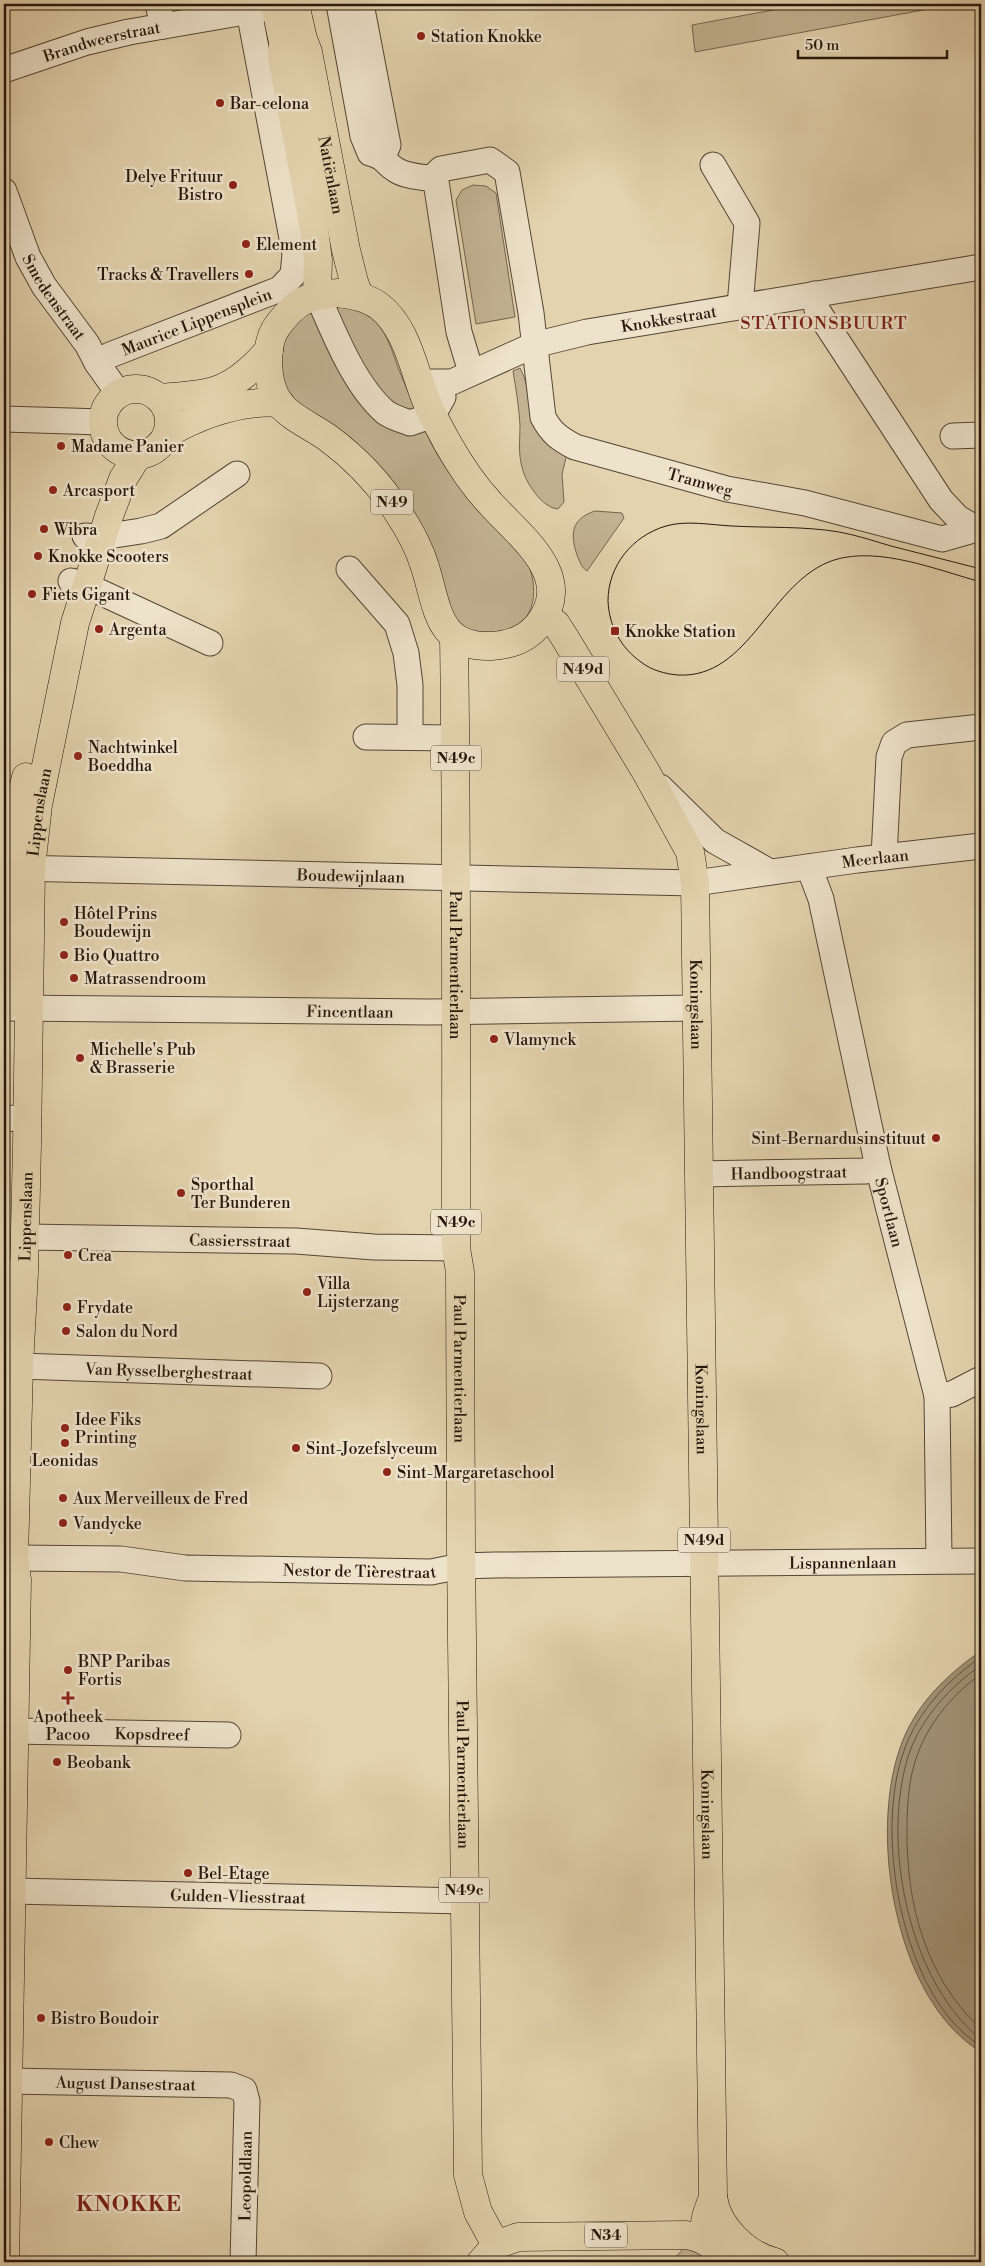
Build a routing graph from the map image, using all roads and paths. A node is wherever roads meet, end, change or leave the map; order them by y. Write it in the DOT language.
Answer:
graph roads {
  1 [pos="296,4"];
  2 [pos="308,4"];
  3 [pos="339,4"];
  4 [pos="361,4"];
  5 [pos="261,7"];
  6 [pos="160,15"];
  7 [pos="308,52"];
  8 [pos="4,70"];
  9 [pos="383,157"];
  10 [pos="713,165"];
  11 [pos="435,179"];
  12 [pos="4,191"];
  13 [pos="981,267"];
  14 [pos="317,294"];
  15 [pos="815,294"];
  16 [pos="359,296"];
  17 [pos="740,306"];
  18 [pos="534,345"];
  19 [pos="269,350"];
  20 [pos="97,363"];
  21 [pos="462,377"];
  22 [pos="420,386"];
  23 [pos="119,394"];
  24 [pos="159,398"];
  25 [pos="280,403"];
  26 [pos="433,415"];
  27 [pos="4,419"];
  28 [pos="103,422"];
  29 [pos="168,433"];
  30 [pos="981,435"];
  31 [pos="953,436"];
  32 [pos="128,452"];
  33 [pos="237,474"];
  34 [pos="979,530"];
  35 [pos="93,537"];
  36 [pos="349,569"];
  37 [pos="79,583"];
  38 [pos="545,616"];
  39 [pos="454,637"];
  40 [pos="210,643"];
  41 [pos="981,727"];
  42 [pos="366,737"];
  43 [pos="410,737"];
  44 [pos="455,738"];
  45 [pos="646,772"];
  46 [pos="981,846"];
  47 [pos="884,857"];
  48 [pos="809,867"];
  49 [pos="19,868"];
  50 [pos="770,872"];
  51 [pos="457,878"];
  52 [pos="695,883"];
  53 [pos="13,906"];
  54 [pos="12,1007"];
  55 [pos="697,1008"];
  56 [pos="455,1012"];
  57 [pos="16,1118"];
  58 [pos="878,1167"];
  59 [pos="700,1174"];
  60 [pos="25,1237"];
  61 [pos="456,1248"];
  62 [pos="14,1273"];
  63 [pos="19,1366"];
  64 [pos="319,1376"];
  65 [pos="981,1379"];
  66 [pos="937,1396"];
  67 [pos="14,1558"];
  68 [pos="939,1560"];
  69 [pos="981,1561"];
  70 [pos="704,1564"];
  71 [pos="461,1566"];
  72 [pos="14,1731"];
  73 [pos="228,1735"];
  74 [pos="9,1775"];
  75 [pos="12,1891"];
  76 [pos="464,1901"];
  77 [pos="6,2081"];
  78 [pos="244,2090"];
  79 [pos="713,2196"];
  80 [pos="711,2244"];
  81 [pos="489,2254"];
  82 [pos="5,2262"];
  83 [pos="243,2262"];
  84 [pos="732,2262"];
  85 [pos="775,2262"];
  1 -- 7 [label="main road, Natiënlaan"];
  2 -- 7 [label="main road, Natiënlaan"];
  3 -- 9 [label="street"];
  4 -- 9 [label="street"];
  5 -- 6 [label="street, Brandweerstraat"];
  5 -- 14 [label="main road, Natiënlaan"];
  5 -- 20 [label="street, Maurice Lippensplein"];
  6 -- 8 [label="street, Brandweerstraat"];
  7 -- 16 [label="main road, Natiënlaan"];
  9 -- 11 [label="street"];
  10 -- 17 [label="street"];
  11 -- 18 [label="street"];
  11 -- 21 [label="street"];
  12 -- 20 [label="street, Smedenstraat"];
  13 -- 15 [label="street, Knokkestraat"];
  14 -- 16 [label="main road, Maurice Lippensplein"];
  14 -- 19 [label="main road, Maurice Lippensplein"];
  14 -- 26 [label="street"];
  15 -- 17 [label="street, Knokkestraat"];
  15 -- 34 [label="street"];
  16 -- 22 [label="main road, Maurice Lippensplein"];
  17 -- 18 [label="street, Knokkestraat"];
  18 -- 21 [label="street, Knokkestraat"];
  18 -- 34 [label="street, Tramweg"];
  19 -- 24 [label="main road, Maurice Lippensplein"];
  19 -- 25 [label="main road, Maurice Lippensplein"];
  20 -- 23 [label="street, Smedenstraat"];
  21 -- 22 [label="street, Knokkestraat"];
  21 -- 26 [label="street"];
  22 -- 26 [label="main road, Maurice Lippensplein"];
  23 -- 24 [label="main road, Maurice Lippensplein"];
  23 -- 28 [label="main road"];
  24 -- 29 [label="main road"];
  25 -- 29 [label="main road"];
  25 -- 39 [label="main road, N49"];
  26 -- 38 [label="main road, Maurice Lippensplein"];
  27 -- 28 [label="street"];
  28 -- 32 [label="main road"];
  29 -- 32 [label="main road"];
  30 -- 31 [label="street"];
  32 -- 35 [label="main road, Lippenslaan"];
  33 -- 35 [label="street"];
  35 -- 37 [label="main road, Lippenslaan"];
  36 -- 43 [label="street"];
  37 -- 40 [label="street"];
  37 -- 49 [label="main road, Lippenslaan"];
  38 -- 39 [label="main road"];
  38 -- 45 [label="main road, Koningslaan / N49d"];
  39 -- 44 [label="main road, Paul Parmentierlaan / N49c"];
  41 -- 47 [label="street"];
  42 -- 43 [label="street"];
  43 -- 44 [label="street"];
  44 -- 51 [label="main road, Paul Parmentierlaan / N49c"];
  45 -- 50 [label="street"];
  45 -- 52 [label="main road, Koningslaan / N49d"];
  46 -- 47 [label="street, Meerlaan"];
  47 -- 48 [label="street, Meerlaan"];
  48 -- 50 [label="street, Meerlaan"];
  48 -- 58 [label="street, Sportlaan"];
  49 -- 51 [label="street, Boudewijnlaan"];
  49 -- 53 [label="main road, Lippenslaan"];
  50 -- 52 [label="street, Meerlaan"];
  51 -- 52 [label="street, Boudewijnlaan"];
  51 -- 56 [label="main road, Paul Parmentierlaan / N49c"];
  52 -- 55 [label="main road, Koningslaan / N49d"];
  53 -- 54 [label="main road, Lippenslaan"];
  54 -- 56 [label="street, Fincentlaan"];
  54 -- 57 [label="main road, Lippenslaan"];
  55 -- 56 [label="street, Fincentlaan"];
  55 -- 59 [label="main road, Koningslaan / N49d"];
  56 -- 61 [label="main road, Paul Parmentierlaan / N49c"];
  57 -- 60 [label="main road, Lippenslaan"];
  58 -- 59 [label="street, Handboogstraat"];
  58 -- 66 [label="street, Sportlaan"];
  59 -- 70 [label="main road, Koningslaan / N49d"];
  60 -- 61 [label="street, Cassiersstraat"];
  60 -- 62 [label="main road, Lippenslaan"];
  61 -- 71 [label="main road, Paul Parmentierlaan / N49c"];
  62 -- 63 [label="main road, Lippenslaan"];
  63 -- 64 [label="street, Van Rysselberghestraat"];
  63 -- 67 [label="main road, Lippenslaan"];
  65 -- 66 [label="street"];
  66 -- 68 [label="street, Sportlaan"];
  67 -- 71 [label="street, Nestor de Tièrestraat"];
  67 -- 72 [label="main road, Lippenslaan"];
  68 -- 69 [label="street, Lispannenlaan"];
  68 -- 70 [label="street, Lispannenlaan"];
  70 -- 71 [label="street, Nestor de Tièrestraat"];
  70 -- 79 [label="main road, Koningslaan / N49d"];
  71 -- 76 [label="main road, Paul Parmentierlaan / N49c"];
  72 -- 73 [label="street, Kopsdreef"];
  72 -- 74 [label="main road, Lippenslaan"];
  74 -- 75 [label="main road, Lippenslaan"];
  75 -- 76 [label="street, Gulden-Vliesstraat"];
  75 -- 77 [label="main road, Lippenslaan"];
  76 -- 81 [label="main road, Paul Parmentierlaan / N49c"];
  77 -- 78 [label="street, August Dansestraat"];
  77 -- 82 [label="main road, Lippenslaan"];
  78 -- 83 [label="street, Leopoldlaan"];
  79 -- 80 [label="main road, Koningslaan / N49d"];
  79 -- 85 [label="main road"];
  80 -- 81 [label="main road, N34"];
  80 -- 84 [label="main road, N34"];
}
